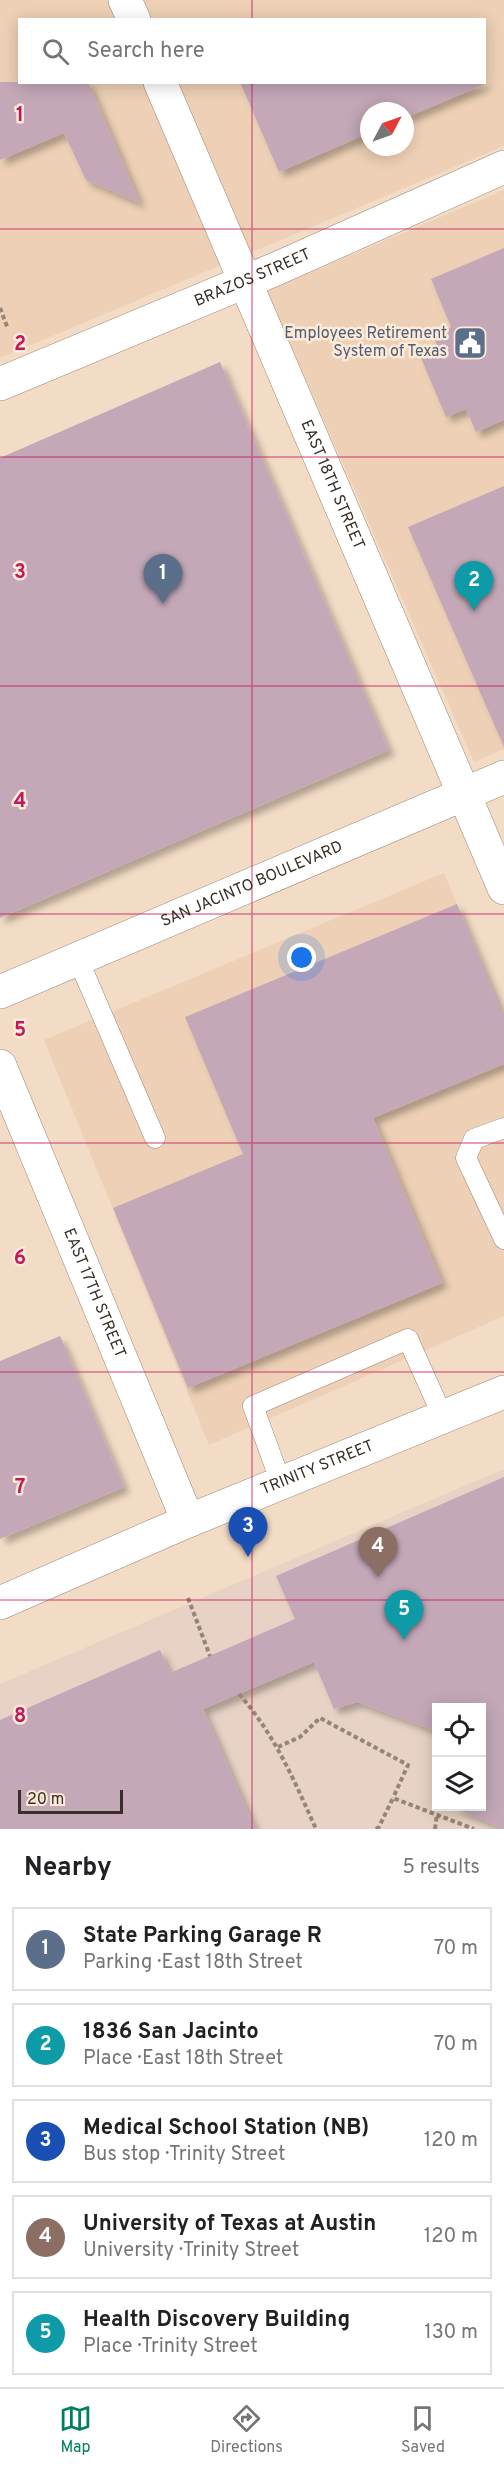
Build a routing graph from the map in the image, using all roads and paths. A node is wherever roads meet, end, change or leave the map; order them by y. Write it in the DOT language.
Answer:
graph roads {
  1 [pos="125,0"];
  2 [pos="133,18"];
  3 [pos="161,84"];
  4 [pos="504,167"];
  5 [pos="243,283"];
  6 [pos="0,309"];
  7 [pos="8,329"];
  8 [pos="0,384"];
  9 [pos="504,777"];
  10 [pos="464,794"];
  11 [pos="504,888"];
  12 [pos="78,959"];
  13 [pos="0,992"];
  14 [pos="0,1066"];
  15 [pos="504,1128"];
  16 [pos="155,1138"];
  17 [pos="504,1239"];
  18 [pos="504,1392"];
  19 [pos="443,1417"];
  20 [pos="281,1483"];
  21 [pos="188,1521"];
  22 [pos="188,1598"];
  23 [pos="0,1603"];
  24 [pos="210,1656"];
  25 [pos="239,1694"];
  26 [pos="278,1747"];
  27 [pos="393,1798"];
  28 [pos="438,1814"];
  29 [pos="316,1829"];
  30 [pos="375,1829"];
  31 [pos="435,1829"];
  32 [pos="474,1829"];
  1 -- 2 [label="street"];
  3 -- 5 [label="street, EAST 18TH STREET"];
  4 -- 5 [label="street, BRAZOS STREET"];
  5 -- 8 [label="street, BRAZOS STREET"];
  5 -- 10 [label="street, EAST 18TH STREET"];
  6 -- 7 [label="path"];
  9 -- 10 [label="street, SAN JACINTO BOULEVARD"];
  10 -- 11 [label="street, EAST 18TH STREET"];
  10 -- 12 [label="street, SAN JACINTO BOULEVARD"];
  12 -- 13 [label="street, SAN JACINTO BOULEVARD"];
  12 -- 16 [label="lane"];
  14 -- 21 [label="street, EAST 17TH STREET"];
  15 -- 17 [label="lane"];
  18 -- 19 [label="street, TRINITY STREET"];
  19 -- 20 [label="street, TRINITY STREET"];
  19 -- 20 [label="lane"];
  20 -- 21 [label="street, TRINITY STREET"];
  21 -- 23 [label="street, TRINITY STREET"];
  22 -- 24 [label="path"];
  25 -- 26 [label="path"];
  26 -- 27 [label="path"];
  26 -- 29 [label="path"];
  27 -- 28 [label="path"];
  27 -- 30 [label="path"];
  28 -- 31 [label="path"];
  28 -- 32 [label="path"];
}
